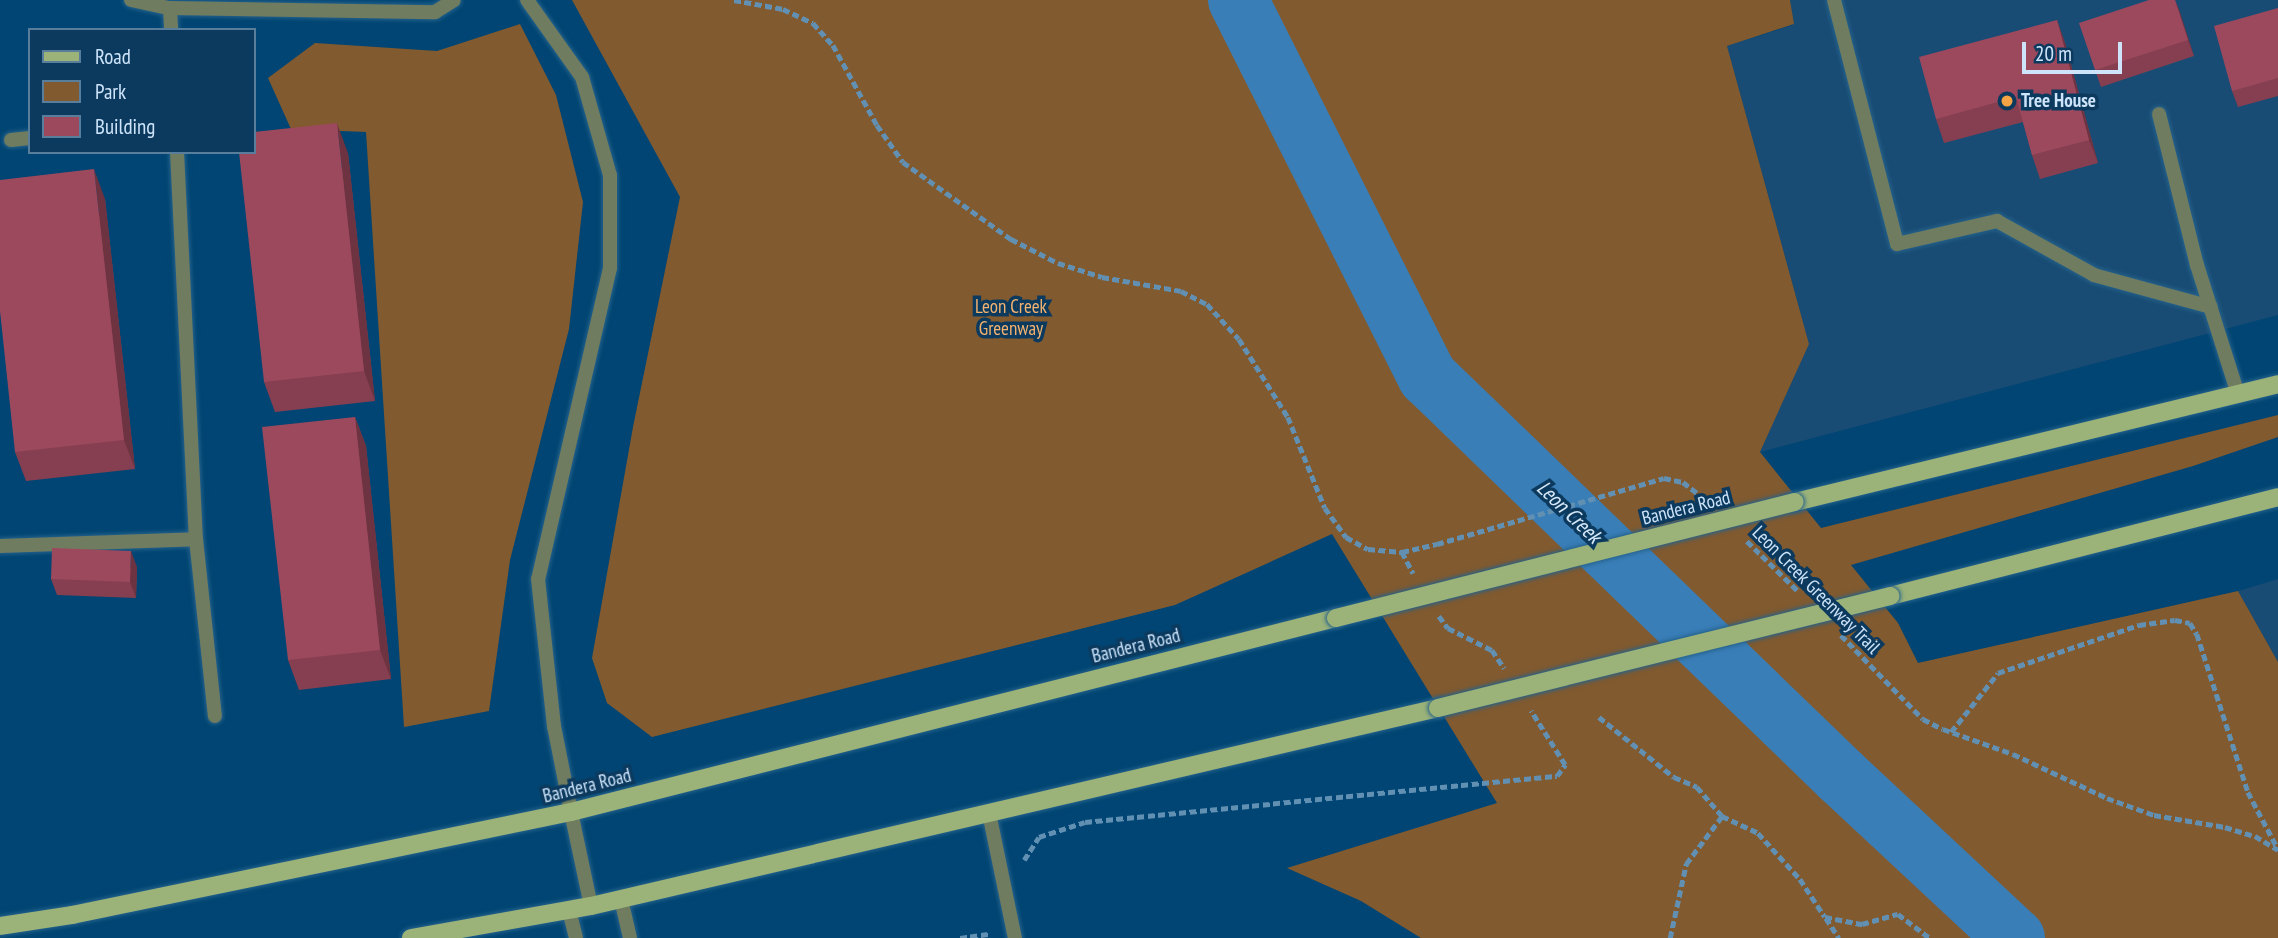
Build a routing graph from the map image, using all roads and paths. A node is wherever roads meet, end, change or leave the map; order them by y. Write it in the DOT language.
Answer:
graph roads {
  1 [pos="131,0"];
  2 [pos="454,0"];
  3 [pos="527,0"];
  4 [pos="734,0"];
  5 [pos="1834,0"];
  6 [pos="170,8"];
  7 [pos="171,28"];
  8 [pos="2160,114"];
  9 [pos="28,138"];
  10 [pos="10,140"];
  11 [pos="177,154"];
  12 [pos="2211,307"];
  13 [pos="2278,384"];
  14 [pos="2238,394"];
  15 [pos="2278,497"];
  16 [pos="1709,503"];
  17 [pos="1738,531"];
  18 [pos="196,539"];
  19 [pos="0,546"];
  20 [pos="1402,552"];
  21 [pos="1419,583"];
  22 [pos="1803,597"];
  23 [pos="1436,612"];
  24 [pos="1831,625"];
  25 [pos="1507,673"];
  26 [pos="1529,707"];
  27 [pos="215,716"];
  28 [pos="1599,718"];
  29 [pos="1951,732"];
  30 [pos="571,813"];
  31 [pos="989,813"];
  32 [pos="1722,816"];
  33 [pos="2278,850"];
  34 [pos="1022,863"];
  35 [pos="621,899"];
  36 [pos="591,906"];
  37 [pos="569,910"];
  38 [pos="1825,917"];
  39 [pos="0,926"];
  40 [pos="1014,934"];
  41 [pos="411,938"];
  42 [pos="576,938"];
  43 [pos="630,938"];
  44 [pos="960,938"];
  45 [pos="1670,938"];
  46 [pos="1839,938"];
  47 [pos="1930,938"];
  1 -- 6 [label="street"];
  2 -- 6 [label="street"];
  3 -- 30 [label="street"];
  4 -- 20 [label="path"];
  5 -- 12 [label="street"];
  6 -- 7 [label="street"];
  8 -- 12 [label="street"];
  9 -- 10 [label="street"];
  11 -- 18 [label="street"];
  12 -- 14 [label="street"];
  13 -- 14 [label="main road, Bandera Road"];
  14 -- 30 [label="main road, Bandera Road, bridge"];
  15 -- 31 [label="main road, bridge"];
  16 -- 20 [label="path"];
  17 -- 22 [label="path, Leon Creek Greenway Trail"];
  18 -- 19 [label="street"];
  18 -- 27 [label="street"];
  20 -- 21 [label="path"];
  23 -- 25 [label="path"];
  24 -- 29 [label="path, Leon Creek Greenway Trail"];
  26 -- 34 [label="path"];
  28 -- 32 [label="path"];
  29 -- 33 [label="path, Leon Creek Greenway Trail"];
  29 -- 33 [label="path"];
  30 -- 36 [label="street"];
  30 -- 39 [label="main road, Bandera Road"];
  31 -- 35 [label="main road"];
  31 -- 40 [label="street"];
  32 -- 38 [label="path"];
  32 -- 45 [label="path"];
  35 -- 36 [label="main road"];
  35 -- 43 [label="street"];
  36 -- 37 [label="main road"];
  37 -- 41 [label="main road"];
  37 -- 42 [label="street"];
  38 -- 46 [label="path"];
  38 -- 47 [label="path"];
  40 -- 44 [label="path"];
}
